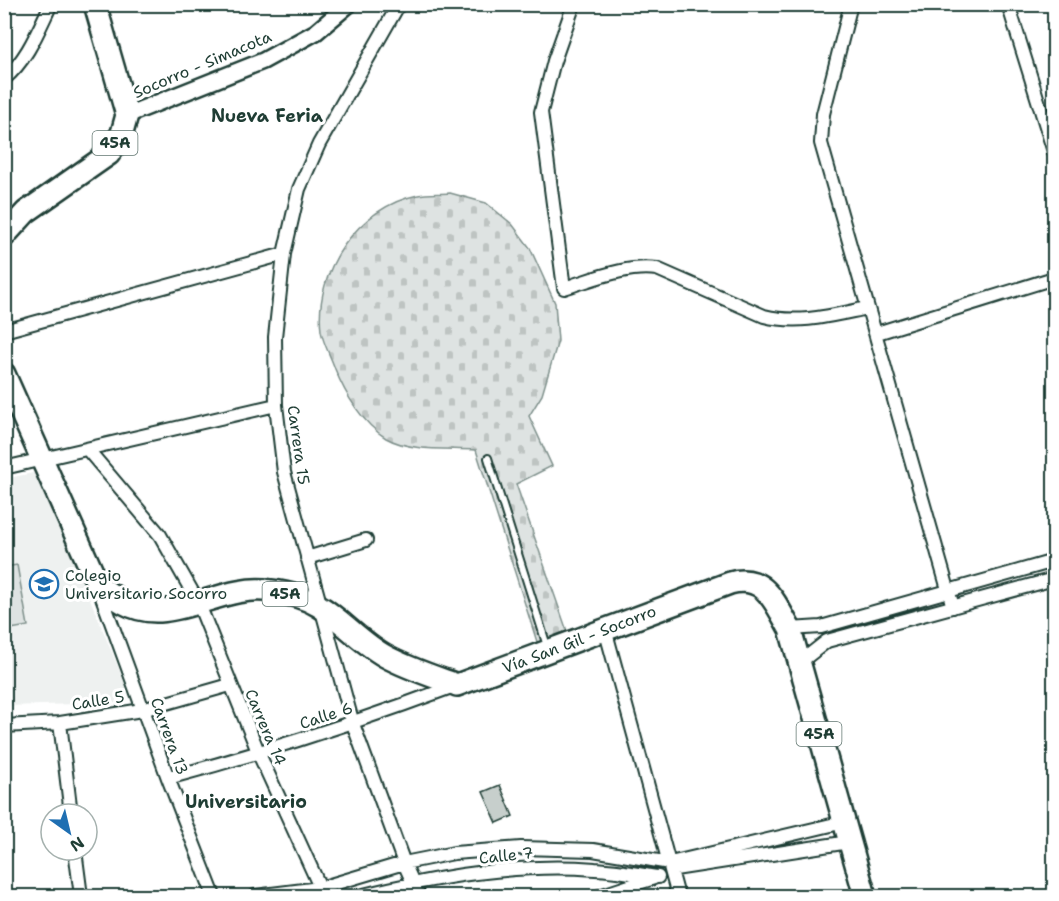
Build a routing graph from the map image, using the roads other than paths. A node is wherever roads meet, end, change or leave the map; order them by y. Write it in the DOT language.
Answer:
graph roads {
  1 [pos="51,4"];
  2 [pos="95,4"];
  3 [pos="349,4"];
  4 [pos="399,4"];
  5 [pos="574,4"];
  6 [pos="851,4"];
  7 [pos="1008,4"];
  8 [pos="4,79"];
  9 [pos="127,115"];
  10 [pos="1054,152"];
  11 [pos="4,236"];
  12 [pos="284,254"];
  13 [pos="1054,278"];
  14 [pos="868,308"];
  15 [pos="4,331"];
  16 [pos="877,333"];
  17 [pos="4,374"];
  18 [pos="276,405"];
  19 [pos="88,450"];
  20 [pos="488,458"];
  21 [pos="44,460"];
  22 [pos="4,468"];
  23 [pos="366,540"];
  24 [pos="307,558"];
  25 [pos="1054,561"];
  26 [pos="1054,579"];
  27 [pos="98,585"];
  28 [pos="949,591"];
  29 [pos="198,602"];
  30 [pos="320,606"];
  31 [pos="953,607"];
  32 [pos="605,629"];
  33 [pos="790,629"];
  34 [pos="548,651"];
  35 [pos="799,663"];
  36 [pos="230,685"];
  37 [pos="457,685"];
  38 [pos="142,710"];
  39 [pos="60,723"];
  40 [pos="353,724"];
  41 [pos="4,726"];
  42 [pos="259,754"];
  43 [pos="168,778"];
  44 [pos="70,802"];
  45 [pos="846,832"];
  46 [pos="521,848"];
  47 [pos="77,862"];
  48 [pos="404,863"];
  49 [pos="670,866"];
  50 [pos="525,868"];
  51 [pos="658,877"];
  52 [pos="413,883"];
  53 [pos="322,892"];
  54 [pos="81,897"];
  55 [pos="214,897"];
  56 [pos="255,897"];
  57 [pos="359,897"];
  58 [pos="419,897"];
  59 [pos="599,897"];
  60 [pos="678,897"];
  61 [pos="865,897"];
  1 -- 8 [label="street"];
  2 -- 9 [label="highway, 45A"];
  3 -- 9 [label="street, Socorro - Simacota"];
  4 -- 12 [label="street, Carrera 15"];
  5 -- 14 [label="street"];
  6 -- 14 [label="street"];
  7 -- 10 [label="street"];
  9 -- 11 [label="highway, 45A"];
  12 -- 15 [label="street"];
  12 -- 18 [label="street, Carrera 15"];
  13 -- 16 [label="street"];
  14 -- 16 [label="street"];
  16 -- 28 [label="street"];
  17 -- 21 [label="highway"];
  18 -- 19 [label="street"];
  18 -- 24 [label="street, Carrera 15"];
  19 -- 21 [label="street"];
  19 -- 29 [label="street, Carrera 14"];
  20 -- 34 [label="lane"];
  21 -- 22 [label="street"];
  21 -- 27 [label="highway"];
  23 -- 24 [label="street"];
  24 -- 30 [label="street, Carrera 15"];
  25 -- 28 [label="street"];
  26 -- 31 [label="street"];
  27 -- 29 [label="highway, 45A"];
  27 -- 38 [label="street, Carrera 13"];
  28 -- 31 [label="street"];
  28 -- 33 [label="street"];
  29 -- 30 [label="highway, 45A"];
  29 -- 36 [label="street, Carrera 14"];
  30 -- 37 [label="highway, 45A"];
  30 -- 40 [label="street, Carrera 15"];
  31 -- 35 [label="street"];
  32 -- 33 [label="highway, Vía San Gil - Socorro / 45A"];
  32 -- 34 [label="highway, Vía San Gil - Socorro / 45A"];
  32 -- 49 [label="street"];
  33 -- 35 [label="highway, Vía San Gil - Socorro / 45A"];
  34 -- 37 [label="highway, Vía San Gil - Socorro / 45A"];
  35 -- 45 [label="highway, Vía San Gil - Socorro / 45A"];
  36 -- 38 [label="street, Calle 5"];
  36 -- 42 [label="street, Carrera 14"];
  37 -- 40 [label="street, Calle 6"];
  38 -- 39 [label="street, Calle 5"];
  38 -- 43 [label="street, Carrera 13"];
  39 -- 41 [label="street, Calle 5"];
  39 -- 44 [label="street"];
  40 -- 42 [label="street, Calle 6"];
  40 -- 48 [label="street, Carrera 15"];
  42 -- 43 [label="street, Calle 6"];
  42 -- 53 [label="street, Carrera 14"];
  43 -- 55 [label="street, Carrera 13"];
  45 -- 49 [label="street"];
  45 -- 49 [label="street"];
  45 -- 61 [label="highway, Vía San Gil - Socorro / 45A"];
  46 -- 48 [label="street"];
  46 -- 49 [label="street"];
  46 -- 50 [label="street"];
  47 -- 54 [label="street"];
  48 -- 52 [label="street, Carrera 15"];
  48 -- 53 [label="street"];
  49 -- 51 [label="street"];
  49 -- 60 [label="street"];
  50 -- 51 [label="street, Calle 7"];
  50 -- 52 [label="street, Calle 7"];
  51 -- 59 [label="street"];
  52 -- 57 [label="street, Calle 7"];
  52 -- 58 [label="street, Carrera 15"];
  53 -- 56 [label="street"];
}
